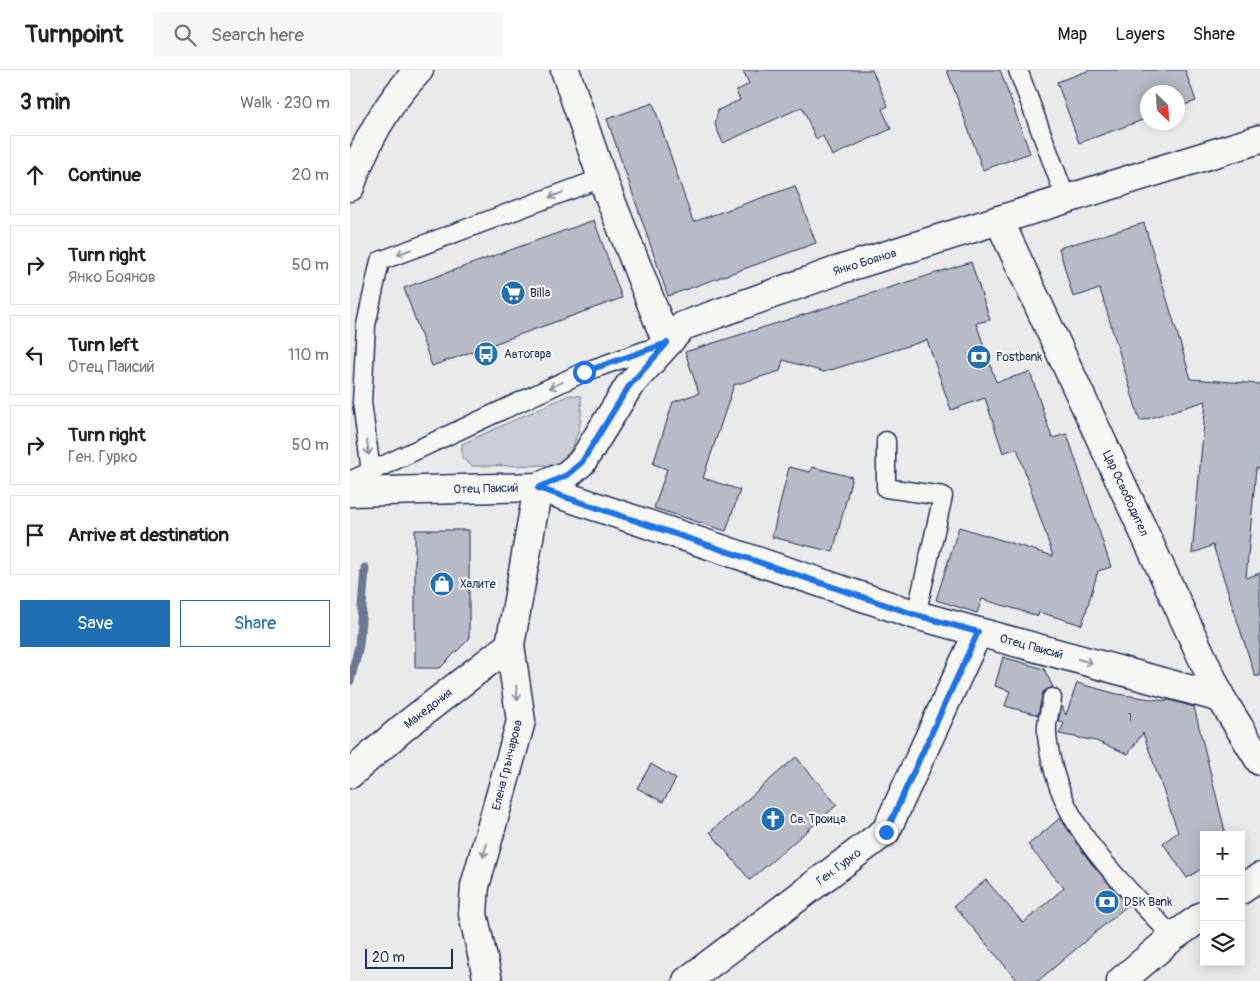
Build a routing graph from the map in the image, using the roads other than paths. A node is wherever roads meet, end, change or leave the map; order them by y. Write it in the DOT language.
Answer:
graph roads {
  1 [pos="419,70"];
  2 [pos="565,70"];
  3 [pos="1018,70"];
  4 [pos="1260,139"];
  5 [pos="602,178"];
  6 [pos="350,187"];
  7 [pos="1066,199"];
  8 [pos="999,220"];
  9 [pos="667,343"];
  10 [pos="886,441"];
  11 [pos="371,472"];
  12 [pos="350,481"];
  13 [pos="538,488"];
  14 [pos="350,492"];
  15 [pos="916,615"];
  16 [pos="978,632"];
  17 [pos="510,644"];
  18 [pos="1052,698"];
  19 [pos="1221,698"];
  20 [pos="1260,762"];
  21 [pos="350,774"];
  22 [pos="1260,876"];
  23 [pos="1245,887"];
  24 [pos="1200,919"];
  25 [pos="1173,937"];
  26 [pos="488,981"];
  27 [pos="687,981"];
  28 [pos="1121,981"];
  1 -- 6 [label="street"];
  2 -- 5 [label="street"];
  3 -- 7 [label="lane"];
  4 -- 7 [label="street, Янко Боянов"];
  5 -- 9 [label="street"];
  5 -- 11 [label="lane, one-way"];
  7 -- 8 [label="street, Янко Боянов"];
  8 -- 9 [label="street, Янко Боянов"];
  8 -- 19 [label="street, Цар Освободител"];
  9 -- 11 [label="lane, one-way"];
  9 -- 13 [label="street, Янко Боянов"];
  10 -- 15 [label="lane"];
  11 -- 12 [label="lane"];
  13 -- 14 [label="street, Отец Паисий"];
  13 -- 15 [label="street, Отец Паисий"];
  13 -- 17 [label="street, Елена Грънчарова"];
  15 -- 16 [label="street, Отец Паисий"];
  16 -- 19 [label="street, Отец Паисий, one-way"];
  16 -- 27 [label="street, Ген. Гурко"];
  17 -- 21 [label="street, Македония"];
  17 -- 26 [label="street, Елена Грънчарова, one-way"];
  18 -- 25 [label="lane"];
  19 -- 20 [label="street, Цар Освободител"];
  22 -- 23 [label="street"];
  24 -- 25 [label="street"];
  25 -- 28 [label="street"];
}
